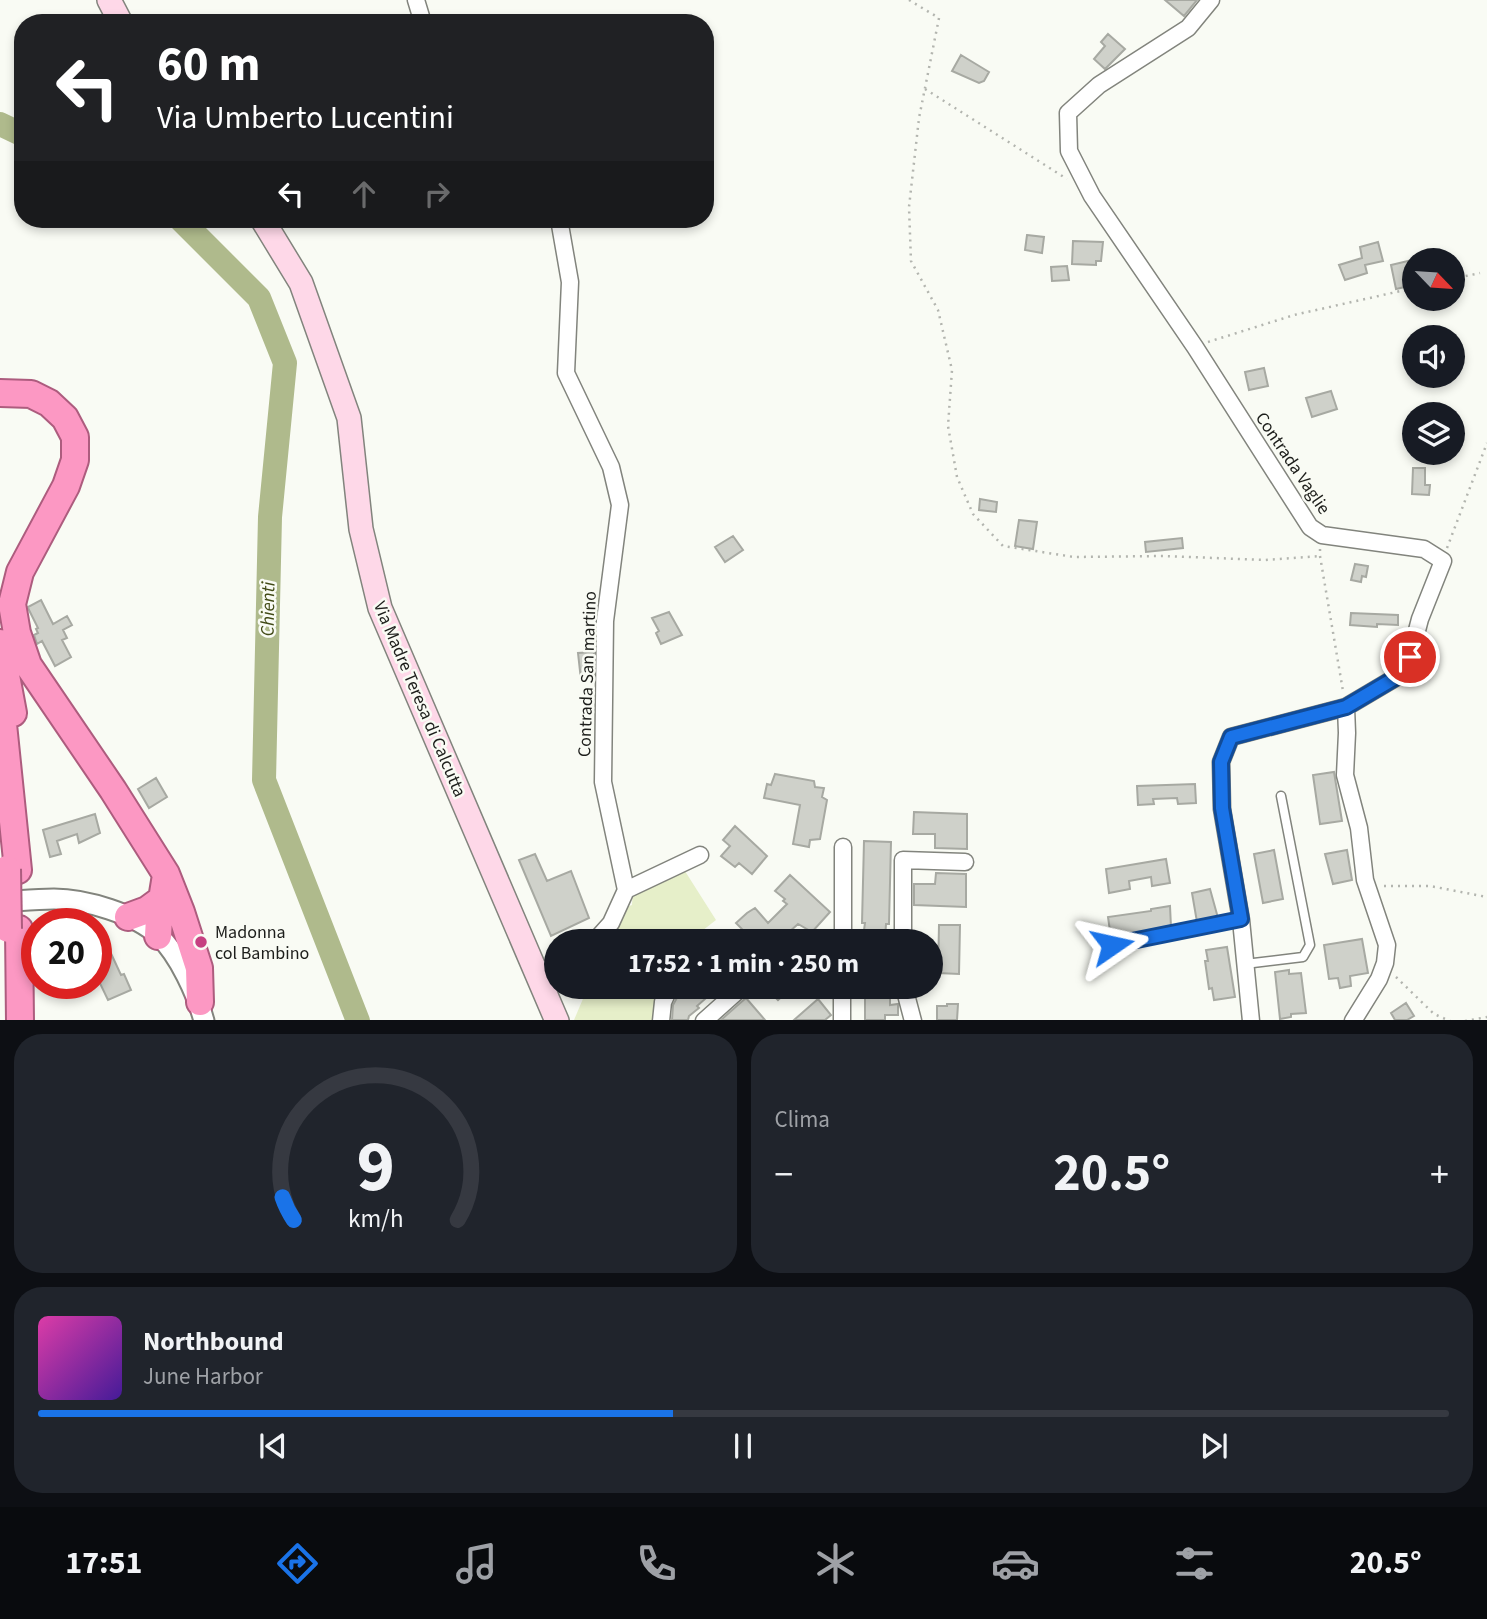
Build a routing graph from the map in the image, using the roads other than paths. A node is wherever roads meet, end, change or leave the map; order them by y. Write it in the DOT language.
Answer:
graph roads {
  1 [pos="1211,0"];
  2 [pos="267,228"];
  3 [pos="561,228"];
  4 [pos="3,394"];
  5 [pos="0,643"];
  6 [pos="0,695"];
  7 [pos="1346,707"];
  8 [pos="1281,796"];
  9 [pos="6,808"];
  10 [pos="843,847"];
  11 [pos="700,855"];
  12 [pos="965,862"];
  13 [pos="8,865"];
  14 [pos="626,890"];
  15 [pos="170,895"];
  16 [pos="0,902"];
  17 [pos="128,917"];
  18 [pos="1241,919"];
  19 [pos="13,929"];
  20 [pos="606,929"];
  21 [pos="843,929"];
  22 [pos="904,929"];
  23 [pos="158,936"];
  24 [pos="1112,945"];
  25 [pos="544,963"];
  26 [pos="1245,964"];
  27 [pos="552,999"];
  28 [pos="664,999"];
  29 [pos="728,999"];
  30 [pos="842,999"];
  31 [pos="907,999"];
  32 [pos="202,1011"];
  33 [pos="9,1020"];
  34 [pos="20,1020"];
  35 [pos="556,1020"];
  36 [pos="661,1020"];
  37 [pos="704,1020"];
  38 [pos="842,1020"];
  39 [pos="913,1020"];
  40 [pos="1251,1020"];
  41 [pos="1353,1020"];
  1 -- 7 [label="street, Contrada Vaglie"];
  2 -- 25 [label="main road, Via Madre Teresa di Calcutta"];
  3 -- 14 [label="street, Contrada San martino"];
  4 -- 15 [label="highway"];
  5 -- 9 [label="highway"];
  6 -- 9 [label="highway"];
  7 -- 18 [label="street"];
  7 -- 41 [label="street"];
  8 -- 26 [label="lane"];
  9 -- 13 [label="highway"];
  10 -- 21 [label="street"];
  11 -- 14 [label="street"];
  12 -- 22 [label="street"];
  13 -- 19 [label="highway"];
  14 -- 20 [label="street"];
  15 -- 17 [label="highway"];
  15 -- 23 [label="highway"];
  15 -- 32 [label="highway"];
  16 -- 17 [label="street"];
  17 -- 23 [label="street"];
  18 -- 24 [label="lane"];
  18 -- 26 [label="street"];
  19 -- 33 [label="highway"];
  19 -- 34 [label="highway"];
  23 -- 32 [label="street"];
  26 -- 40 [label="street"];
  27 -- 35 [label="main road, Via Madre Teresa di Calcutta"];
  28 -- 36 [label="street"];
  29 -- 37 [label="street"];
  30 -- 38 [label="street"];
  31 -- 39 [label="street"];
}
